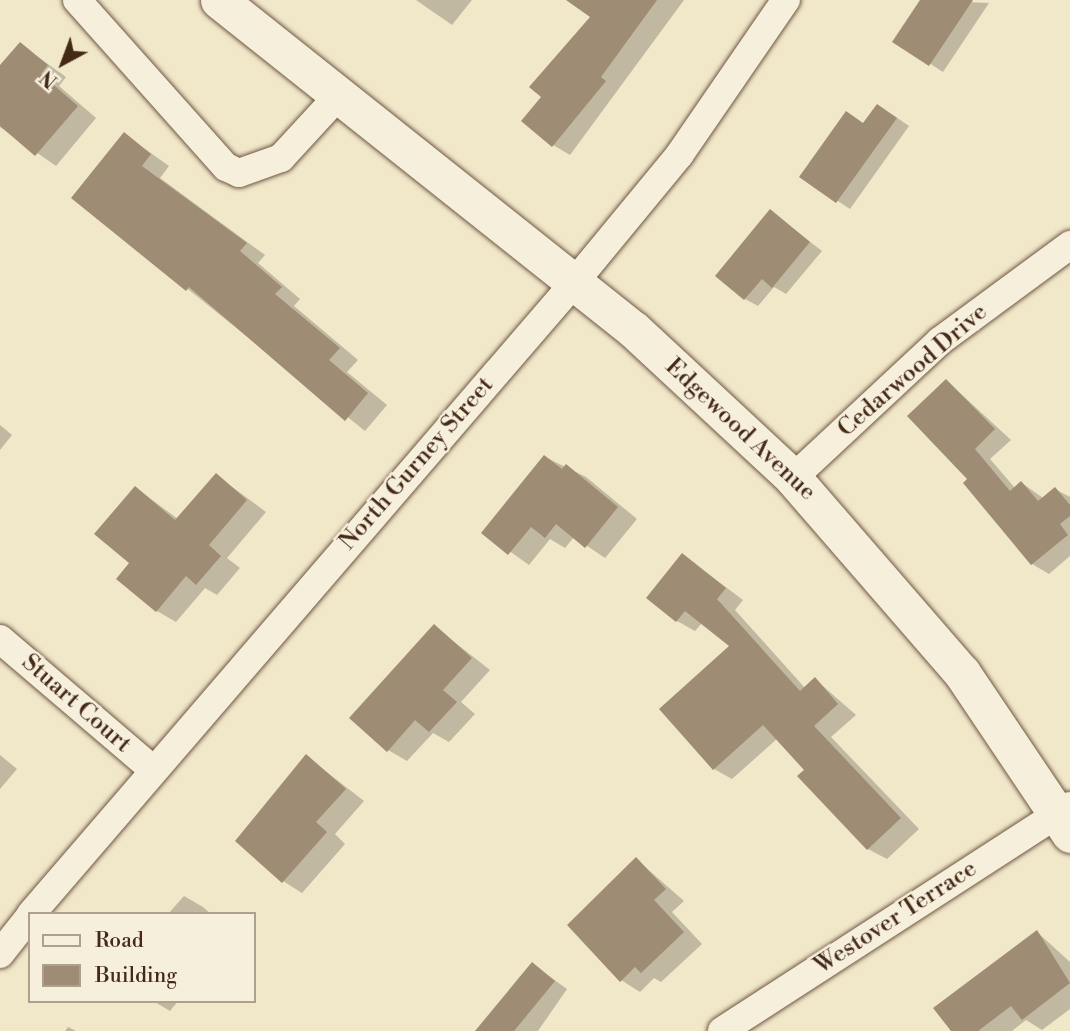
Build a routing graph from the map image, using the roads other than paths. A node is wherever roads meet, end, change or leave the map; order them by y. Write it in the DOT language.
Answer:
graph roads {
  1 [pos="78,0"];
  2 [pos="219,0"];
  3 [pos="786,0"];
  4 [pos="339,95"];
  5 [pos="1070,245"];
  6 [pos="573,284"];
  7 [pos="793,478"];
  8 [pos="0,639"];
  9 [pos="152,769"];
  10 [pos="1066,818"];
  11 [pos="33,912"];
  12 [pos="28,919"];
  13 [pos="0,954"];
  14 [pos="722,1031"];
  1 -- 4 [label="street"];
  2 -- 4 [label="street, Edgewood Avenue"];
  3 -- 6 [label="street, North Gurney Street"];
  4 -- 6 [label="street, Edgewood Avenue"];
  5 -- 7 [label="street, Cedarwood Drive"];
  6 -- 7 [label="street, Edgewood Avenue"];
  6 -- 9 [label="street, North Gurney Street"];
  7 -- 10 [label="street, Edgewood Avenue"];
  8 -- 9 [label="street, Stuart Court"];
  9 -- 11 [label="street, North Gurney Street"];
  10 -- 14 [label="street, Westover Terrace"];
  12 -- 13 [label="street, North Gurney Street"];
}
